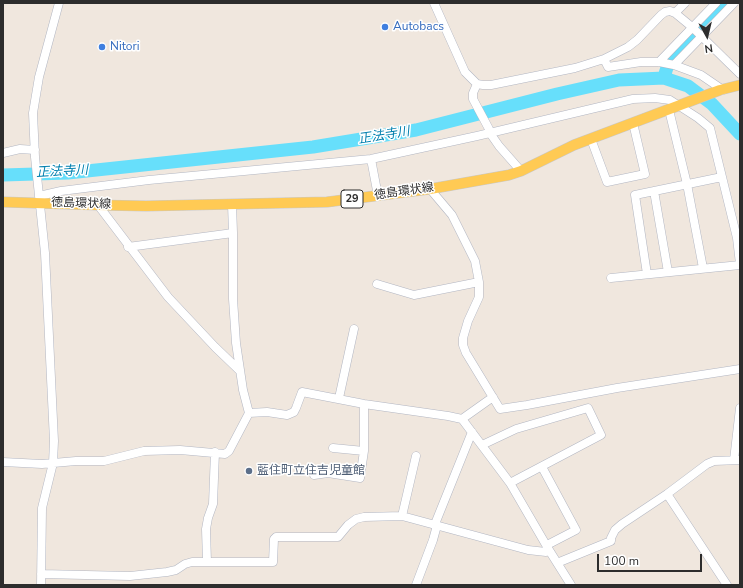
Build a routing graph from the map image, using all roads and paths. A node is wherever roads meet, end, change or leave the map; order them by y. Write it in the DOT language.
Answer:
graph roads {
  1 [pos="59,3"];
  2 [pos="434,3"];
  3 [pos="685,3"];
  4 [pos="716,3"];
  5 [pos="734,3"];
  6 [pos="675,13"];
  7 [pos="696,32"];
  8 [pos="604,59"];
  9 [pos="661,62"];
  10 [pos="673,64"];
  11 [pos="740,74"];
  12 [pos="477,84"];
  13 [pos="740,85"];
  14 [pos="721,90"];
  15 [pos="683,105"];
  16 [pos="669,110"];
  17 [pos="633,123"];
  18 [pos="490,131"];
  19 [pos="591,139"];
  20 [pos="3,153"];
  21 [pos="35,154"];
  22 [pos="371,159"];
  23 [pos="521,171"];
  24 [pos="722,177"];
  25 [pos="687,184"];
  26 [pos="430,189"];
  27 [pos="654,191"];
  28 [pos="39,196"];
  29 [pos="378,196"];
  30 [pos="3,202"];
  31 [pos="232,204"];
  32 [pos="98,206"];
  33 [pos="233,233"];
  34 [pos="128,247"];
  35 [pos="740,265"];
  36 [pos="703,268"];
  37 [pos="668,272"];
  38 [pos="646,274"];
  39 [pos="610,278"];
  40 [pos="479,282"];
  41 [pos="377,284"];
  42 [pos="354,329"];
  43 [pos="740,369"];
  44 [pos="239,370"];
  45 [pos="493,397"];
  46 [pos="339,398"];
  47 [pos="364,404"];
  48 [pos="740,408"];
  49 [pos="249,414"];
  50 [pos="462,419"];
  51 [pos="472,432"];
  52 [pos="482,445"];
  53 [pos="333,448"];
  54 [pos="364,451"];
  55 [pos="215,452"];
  56 [pos="416,456"];
  57 [pos="737,460"];
  58 [pos="3,462"];
  59 [pos="53,463"];
  60 [pos="542,467"];
  61 [pos="314,475"];
  62 [pos="510,483"];
  63 [pos="667,494"];
  64 [pos="402,516"];
  65 [pos="435,524"];
  66 [pos="548,548"];
  67 [pos="207,562"];
  68 [pos="557,563"];
  69 [pos="41,574"];
  70 [pos="41,585"];
  71 [pos="416,585"];
  72 [pos="571,585"];
  73 [pos="727,585"];
  1 -- 21 [label="street"];
  2 -- 12 [label="street"];
  3 -- 6 [label="street"];
  4 -- 7 [label="street"];
  5 -- 7 [label="street"];
  6 -- 7 [label="street"];
  6 -- 8 [label="street"];
  7 -- 9 [label="street"];
  7 -- 10 [label="street"];
  7 -- 11 [label="street"];
  8 -- 9 [label="street"];
  8 -- 12 [label="street"];
  9 -- 10 [label="street"];
  10 -- 14 [label="street"];
  12 -- 18 [label="street"];
  13 -- 14 [label="main road, 徳島環状線 / 29"];
  14 -- 15 [label="main road, 徳島環状線 / 29"];
  15 -- 16 [label="main road, 徳島環状線 / 29"];
  15 -- 18 [label="street"];
  15 -- 24 [label="street"];
  16 -- 17 [label="main road, 徳島環状線 / 29"];
  16 -- 25 [label="street"];
  17 -- 19 [label="main road, 徳島環状線 / 29"];
  17 -- 19 [label="street"];
  18 -- 22 [label="street"];
  18 -- 23 [label="street"];
  19 -- 23 [label="main road, 徳島環状線 / 29"];
  20 -- 21 [label="street"];
  21 -- 28 [label="street"];
  22 -- 28 [label="street"];
  22 -- 29 [label="street"];
  23 -- 26 [label="main road, 徳島環状線 / 29"];
  24 -- 25 [label="street"];
  24 -- 35 [label="street"];
  25 -- 27 [label="street"];
  25 -- 36 [label="street"];
  26 -- 29 [label="main road, 徳島環状線 / 29"];
  26 -- 40 [label="street"];
  27 -- 37 [label="street"];
  27 -- 38 [label="street"];
  28 -- 30 [label="main road, 徳島環状線 / 29"];
  28 -- 32 [label="main road, 徳島環状線 / 29"];
  28 -- 59 [label="street"];
  29 -- 31 [label="main road, 徳島環状線 / 29"];
  31 -- 32 [label="main road, 徳島環状線 / 29"];
  31 -- 33 [label="street"];
  32 -- 34 [label="street"];
  33 -- 34 [label="street"];
  33 -- 44 [label="street"];
  34 -- 44 [label="street"];
  35 -- 36 [label="street"];
  36 -- 37 [label="street"];
  37 -- 38 [label="street"];
  38 -- 39 [label="street"];
  40 -- 41 [label="street"];
  40 -- 45 [label="street"];
  42 -- 46 [label="street"];
  43 -- 45 [label="street"];
  44 -- 49 [label="street"];
  45 -- 50 [label="street"];
  46 -- 47 [label="street"];
  46 -- 49 [label="street"];
  47 -- 50 [label="street"];
  47 -- 54 [label="street"];
  48 -- 57 [label="street"];
  49 -- 55 [label="street"];
  50 -- 51 [label="street"];
  51 -- 52 [label="street"];
  51 -- 65 [label="street"];
  52 -- 60 [label="street"];
  52 -- 62 [label="street"];
  53 -- 54 [label="street"];
  54 -- 61 [label="street"];
  55 -- 59 [label="street"];
  55 -- 67 [label="street"];
  56 -- 64 [label="street"];
  57 -- 63 [label="street"];
  58 -- 59 [label="street"];
  59 -- 69 [label="street"];
  60 -- 62 [label="street"];
  60 -- 66 [label="street"];
  62 -- 66 [label="street"];
  63 -- 68 [label="street"];
  63 -- 73 [label="street"];
  64 -- 65 [label="street"];
  64 -- 67 [label="street"];
  65 -- 66 [label="street"];
  65 -- 71 [label="street"];
  66 -- 68 [label="street"];
  67 -- 69 [label="street"];
  68 -- 72 [label="street"];
  69 -- 70 [label="street"];
}
